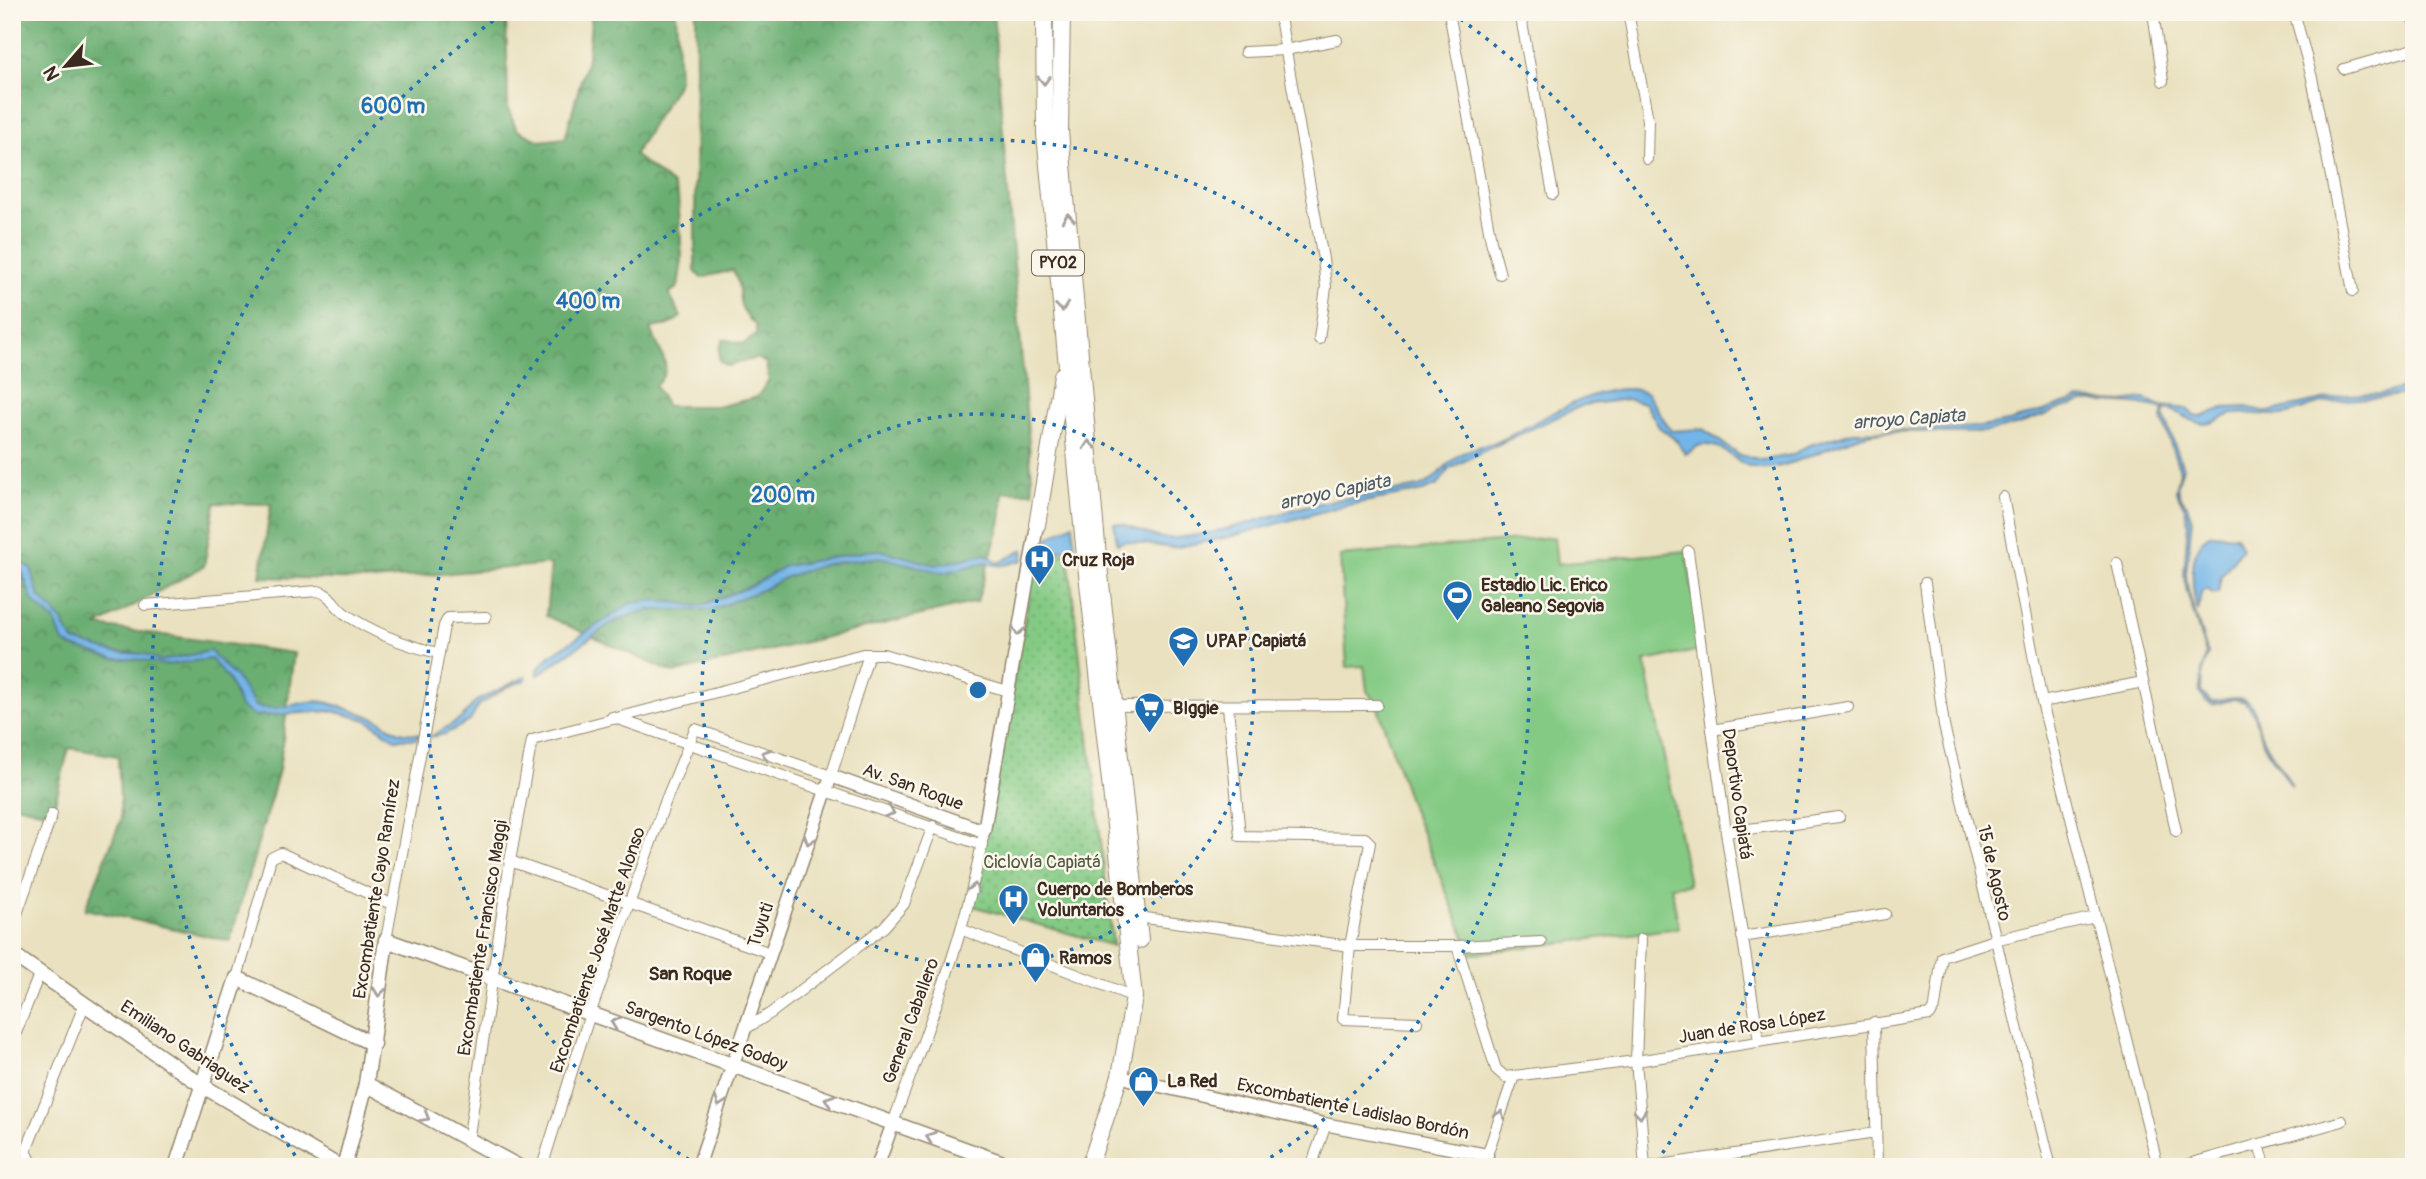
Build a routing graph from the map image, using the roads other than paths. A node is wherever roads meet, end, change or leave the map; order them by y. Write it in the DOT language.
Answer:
graph roads {
  1 [pos="1044,12"];
  2 [pos="1062,12"];
  3 [pos="1279,12"];
  4 [pos="1449,12"];
  5 [pos="1520,12"];
  6 [pos="1628,12"];
  7 [pos="2153,12"];
  8 [pos="2294,12"];
  9 [pos="2412,12"];
  10 [pos="2414,19"];
  11 [pos="1337,40"];
  12 [pos="2414,48"];
  13 [pos="1285,50"];
  14 [pos="1245,52"];
  15 [pos="2344,69"];
  16 [pos="2163,81"];
  17 [pos="1647,159"];
  18 [pos="1553,194"];
  19 [pos="1500,274"];
  20 [pos="2353,290"];
  21 [pos="1318,339"];
  22 [pos="1066,345"];
  23 [pos="2003,497"];
  24 [pos="1088,513"];
  25 [pos="1037,525"];
  26 [pos="1688,551"];
  27 [pos="1092,556"];
  28 [pos="2117,563"];
  29 [pos="1925,583"];
  30 [pos="145,605"];
  31 [pos="486,617"];
  32 [pos="438,653"];
  33 [pos="869,654"];
  34 [pos="2143,682"];
  35 [pos="1008,691"];
  36 [pos="2042,702"];
  37 [pos="1377,705"];
  38 [pos="1115,706"];
  39 [pos="1228,706"];
  40 [pos="1848,707"];
  41 [pos="612,717"];
  42 [pos="1712,730"];
  43 [pos="690,745"];
  44 [pos="831,776"];
  45 [pos="825,790"];
  46 [pos="52,814"];
  47 [pos="1839,817"];
  48 [pos="933,827"];
  49 [pos="984,831"];
  50 [pos="2176,831"];
  51 [pos="1726,832"];
  52 [pos="982,845"];
  53 [pos="510,861"];
  54 [pos="630,902"];
  55 [pos="391,904"];
  56 [pos="1885,914"];
  57 [pos="1138,917"];
  58 [pos="2095,917"];
  59 [pos="12,928"];
  60 [pos="963,930"];
  61 [pos="1742,937"];
  62 [pos="1641,939"];
  63 [pos="386,940"];
  64 [pos="1994,940"];
  65 [pos="1541,942"];
  66 [pos="1350,946"];
  67 [pos="1457,946"];
  68 [pos="770,953"];
  69 [pos="12,954"];
  70 [pos="40,972"];
  71 [pos="237,978"];
  72 [pos="493,979"];
  73 [pos="1134,997"];
  74 [pos="85,1003"];
  75 [pos="590,1014"];
  76 [pos="1874,1021"];
  77 [pos="1417,1022"];
  78 [pos="745,1029"];
  79 [pos="1759,1041"];
  80 [pos="12,1043"];
  81 [pos="373,1044"];
  82 [pos="1636,1060"];
  83 [pos="733,1065"];
  84 [pos="1514,1076"];
  85 [pos="1130,1079"];
  86 [pos="366,1084"];
  87 [pos="203,1086"];
  88 [pos="2342,1121"];
  89 [pos="893,1123"];
  90 [pos="1326,1124"];
  91 [pos="1876,1133"];
  92 [pos="468,1142"];
  93 [pos="2259,1145"];
  94 [pos="1485,1161"];
  95 [pos="38,1167"];
  96 [pos="176,1167"];
  97 [pos="342,1167"];
  98 [pos="519,1167"];
  99 [pos="542,1167"];
  100 [pos="698,1167"];
  101 [pos="877,1167"];
  102 [pos="1014,1167"];
  103 [pos="1089,1167"];
  104 [pos="1101,1167"];
  105 [pos="1311,1167"];
  106 [pos="1646,1167"];
  107 [pos="1877,1167"];
  108 [pos="2051,1167"];
  109 [pos="2158,1167"];
  110 [pos="2178,1167"];
  111 [pos="2266,1167"];
  1 -- 22 [label="highway, PY02, one-way"];
  24 -- 2 [label="highway, PY02, one-way"];
  3 -- 13 [label="street"];
  4 -- 19 [label="street"];
  5 -- 18 [label="street"];
  6 -- 17 [label="street"];
  7 -- 16 [label="street"];
  8 -- 20 [label="street"];
  9 -- 10 [label="street"];
  11 -- 13 [label="street"];
  12 -- 15 [label="street"];
  13 -- 14 [label="street"];
  13 -- 21 [label="street"];
  22 -- 24 [label="highway, PY02"];
  22 -- 25 [label="highway"];
  23 -- 36 [label="street"];
  24 -- 27 [label="highway, PY02"];
  25 -- 35 [label="street, one-way"];
  26 -- 42 [label="street, Deportivo Capiatá"];
  27 -- 38 [label="highway, PY02"];
  27 -- 73 [label="highway, PY02"];
  28 -- 34 [label="street"];
  29 -- 64 [label="street, 15 de Agosto"];
  30 -- 32 [label="street"];
  31 -- 32 [label="street, Excombatiente Cayo Ramírez"];
  32 -- 55 [label="street, Excombatiente Cayo Ramírez"];
  33 -- 35 [label="street"];
  33 -- 41 [label="street"];
  33 -- 44 [label="street"];
  34 -- 36 [label="street"];
  34 -- 50 [label="street"];
  35 -- 49 [label="street"];
  36 -- 58 [label="street"];
  37 -- 39 [label="street"];
  38 -- 39 [label="street"];
  38 -- 57 [label="highway, PY02"];
  39 -- 66 [label="street"];
  40 -- 42 [label="street"];
  41 -- 43 [label="street"];
  41 -- 53 [label="street, Excombatiente Francisco Maggi"];
  42 -- 51 [label="street, Deportivo Capiatá"];
  44 -- 43 [label="street, one-way"];
  43 -- 45 [label="street"];
  43 -- 54 [label="street, Excombatiente José Matte Alonso"];
  44 -- 45 [label="street, Tuyuti"];
  44 -- 49 [label="street, Av. San Roque"];
  45 -- 48 [label="street, one-way"];
  45 -- 68 [label="street, Tuyuti, one-way"];
  46 -- 59 [label="street"];
  47 -- 51 [label="street"];
  48 -- 52 [label="street"];
  48 -- 78 [label="street"];
  49 -- 52 [label="street, General Caballero"];
  51 -- 61 [label="street, Deportivo Capiatá"];
  60 -- 52 [label="street, General Caballero, one-way"];
  53 -- 54 [label="street"];
  53 -- 72 [label="street, Excombatiente Francisco Maggi"];
  54 -- 68 [label="street"];
  54 -- 75 [label="street, Excombatiente José Matte Alonso"];
  55 -- 63 [label="street, Excombatiente Cayo Ramírez"];
  55 -- 71 [label="street"];
  56 -- 61 [label="street"];
  57 -- 66 [label="street"];
  57 -- 85 [label="highway, PY02"];
  58 -- 64 [label="street"];
  58 -- 109 [label="street"];
  60 -- 73 [label="street"];
  60 -- 89 [label="street, General Caballero"];
  61 -- 79 [label="street, Deportivo Capiatá"];
  62 -- 82 [label="street"];
  63 -- 72 [label="main road, Sargento López Godoy"];
  63 -- 81 [label="main road, Excombatiente Cayo Ramírez, one-way"];
  64 -- 76 [label="street, Juan de Rosa López"];
  64 -- 108 [label="street, 15 de Agosto"];
  65 -- 67 [label="street"];
  66 -- 67 [label="street"];
  66 -- 77 [label="street"];
  67 -- 84 [label="street"];
  68 -- 78 [label="street, Tuyuti"];
  69 -- 70 [label="main road, Emiliano Gabriaguez"];
  70 -- 74 [label="main road, Emiliano Gabriaguez"];
  70 -- 80 [label="street"];
  71 -- 81 [label="main road"];
  71 -- 87 [label="main road"];
  72 -- 75 [label="main road, Sargento López Godoy"];
  72 -- 92 [label="street, Excombatiente Francisco Maggi"];
  73 -- 103 [label="highway, PY02"];
  74 -- 87 [label="main road, Emiliano Gabriaguez"];
  74 -- 95 [label="street"];
  83 -- 75 [label="main road, Sargento López Godoy, one-way"];
  75 -- 99 [label="street, Excombatiente José Matte Alonso"];
  76 -- 79 [label="street, Juan de Rosa López"];
  76 -- 91 [label="street"];
  78 -- 83 [label="street, Tuyuti"];
  79 -- 82 [label="street, Juan de Rosa López"];
  81 -- 86 [label="main road, Excombatiente Cayo Ramírez"];
  82 -- 84 [label="street, Juan de Rosa López"];
  82 -- 106 [label="street, one-way"];
  89 -- 83 [label="main road, Sargento López Godoy, one-way"];
  83 -- 100 [label="street, Tuyuti, one-way"];
  94 -- 84 [label="street, one-way"];
  85 -- 90 [label="street, Excombatiente Ladislao Bordón"];
  85 -- 104 [label="highway, PY02"];
  86 -- 92 [label="main road, one-way"];
  86 -- 97 [label="main road, Excombatiente Cayo Ramírez"];
  87 -- 96 [label="main road"];
  87 -- 97 [label="main road, Emiliano Gabriaguez"];
  88 -- 93 [label="street"];
  89 -- 101 [label="street"];
  102 -- 89 [label="main road, Sargento López Godoy, one-way"];
  90 -- 94 [label="street, Excombatiente Ladislao Bordón"];
  90 -- 105 [label="street"];
  91 -- 106 [label="street"];
  91 -- 107 [label="street"];
  92 -- 98 [label="main road"];
  93 -- 110 [label="street"];
  93 -- 111 [label="street"];
}
